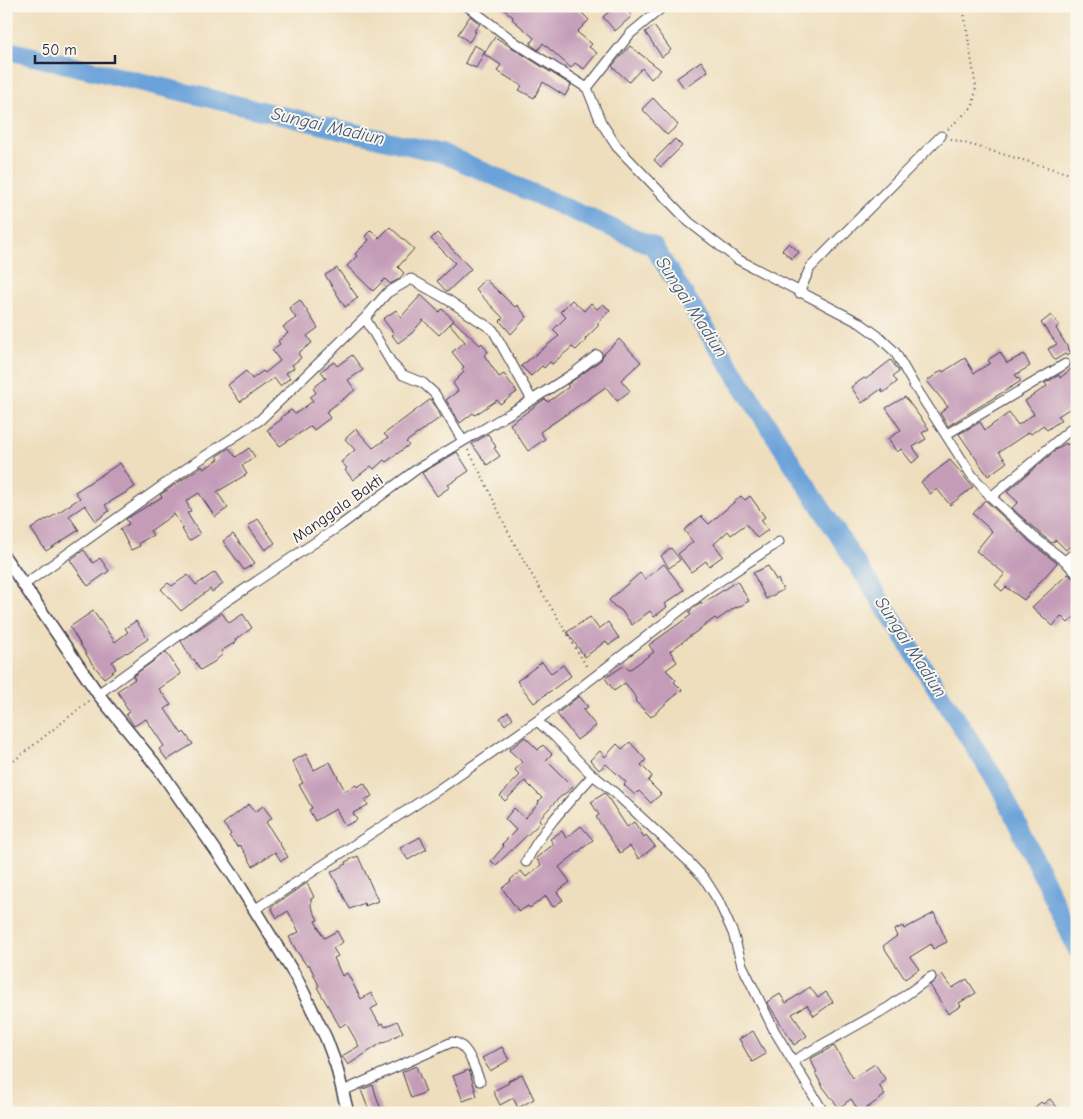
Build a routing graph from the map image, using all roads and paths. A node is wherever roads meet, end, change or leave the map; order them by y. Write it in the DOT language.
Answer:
graph roads {
  1 [pos="467,6"];
  2 [pos="963,6"];
  3 [pos="659,10"];
  4 [pos="587,88"];
  5 [pos="941,136"];
  6 [pos="1077,176"];
  7 [pos="799,292"];
  8 [pos="365,318"];
  9 [pos="597,355"];
  10 [pos="1065,364"];
  11 [pos="532,400"];
  12 [pos="1077,424"];
  13 [pos="947,434"];
  14 [pos="463,441"];
  15 [pos="991,497"];
  16 [pos="779,542"];
  17 [pos="1077,551"];
  18 [pos="6,559"];
  19 [pos="1066,561"];
  20 [pos="1077,574"];
  21 [pos="25,584"];
  22 [pos="593,678"];
  23 [pos="98,694"];
  24 [pos="537,722"];
  25 [pos="6,768"];
  26 [pos="593,775"];
  27 [pos="526,862"];
  28 [pos="254,910"];
  29 [pos="931,977"];
  30 [pos="793,1061"];
  31 [pos="480,1081"];
  32 [pos="343,1090"];
  33 [pos="348,1113"];
  34 [pos="824,1113"];
  1 -- 4 [label="street"];
  2 -- 5 [label="path"];
  3 -- 4 [label="street"];
  4 -- 7 [label="street"];
  5 -- 6 [label="path"];
  5 -- 7 [label="street"];
  7 -- 13 [label="street"];
  8 -- 11 [label="street"];
  8 -- 14 [label="street"];
  8 -- 21 [label="street"];
  9 -- 11 [label="street, Manggala Bakti"];
  10 -- 13 [label="street"];
  11 -- 14 [label="street, Manggala Bakti"];
  12 -- 15 [label="street"];
  13 -- 15 [label="street"];
  14 -- 22 [label="path"];
  14 -- 23 [label="street, Manggala Bakti"];
  15 -- 19 [label="street"];
  16 -- 22 [label="street"];
  17 -- 19 [label="street"];
  18 -- 21 [label="street"];
  19 -- 20 [label="street"];
  21 -- 23 [label="street"];
  22 -- 24 [label="street"];
  23 -- 25 [label="path"];
  23 -- 28 [label="street"];
  24 -- 26 [label="street"];
  24 -- 28 [label="street"];
  26 -- 27 [label="street"];
  26 -- 30 [label="street"];
  28 -- 32 [label="street"];
  29 -- 30 [label="street"];
  30 -- 34 [label="street"];
  31 -- 32 [label="street"];
  32 -- 33 [label="street"];
}
